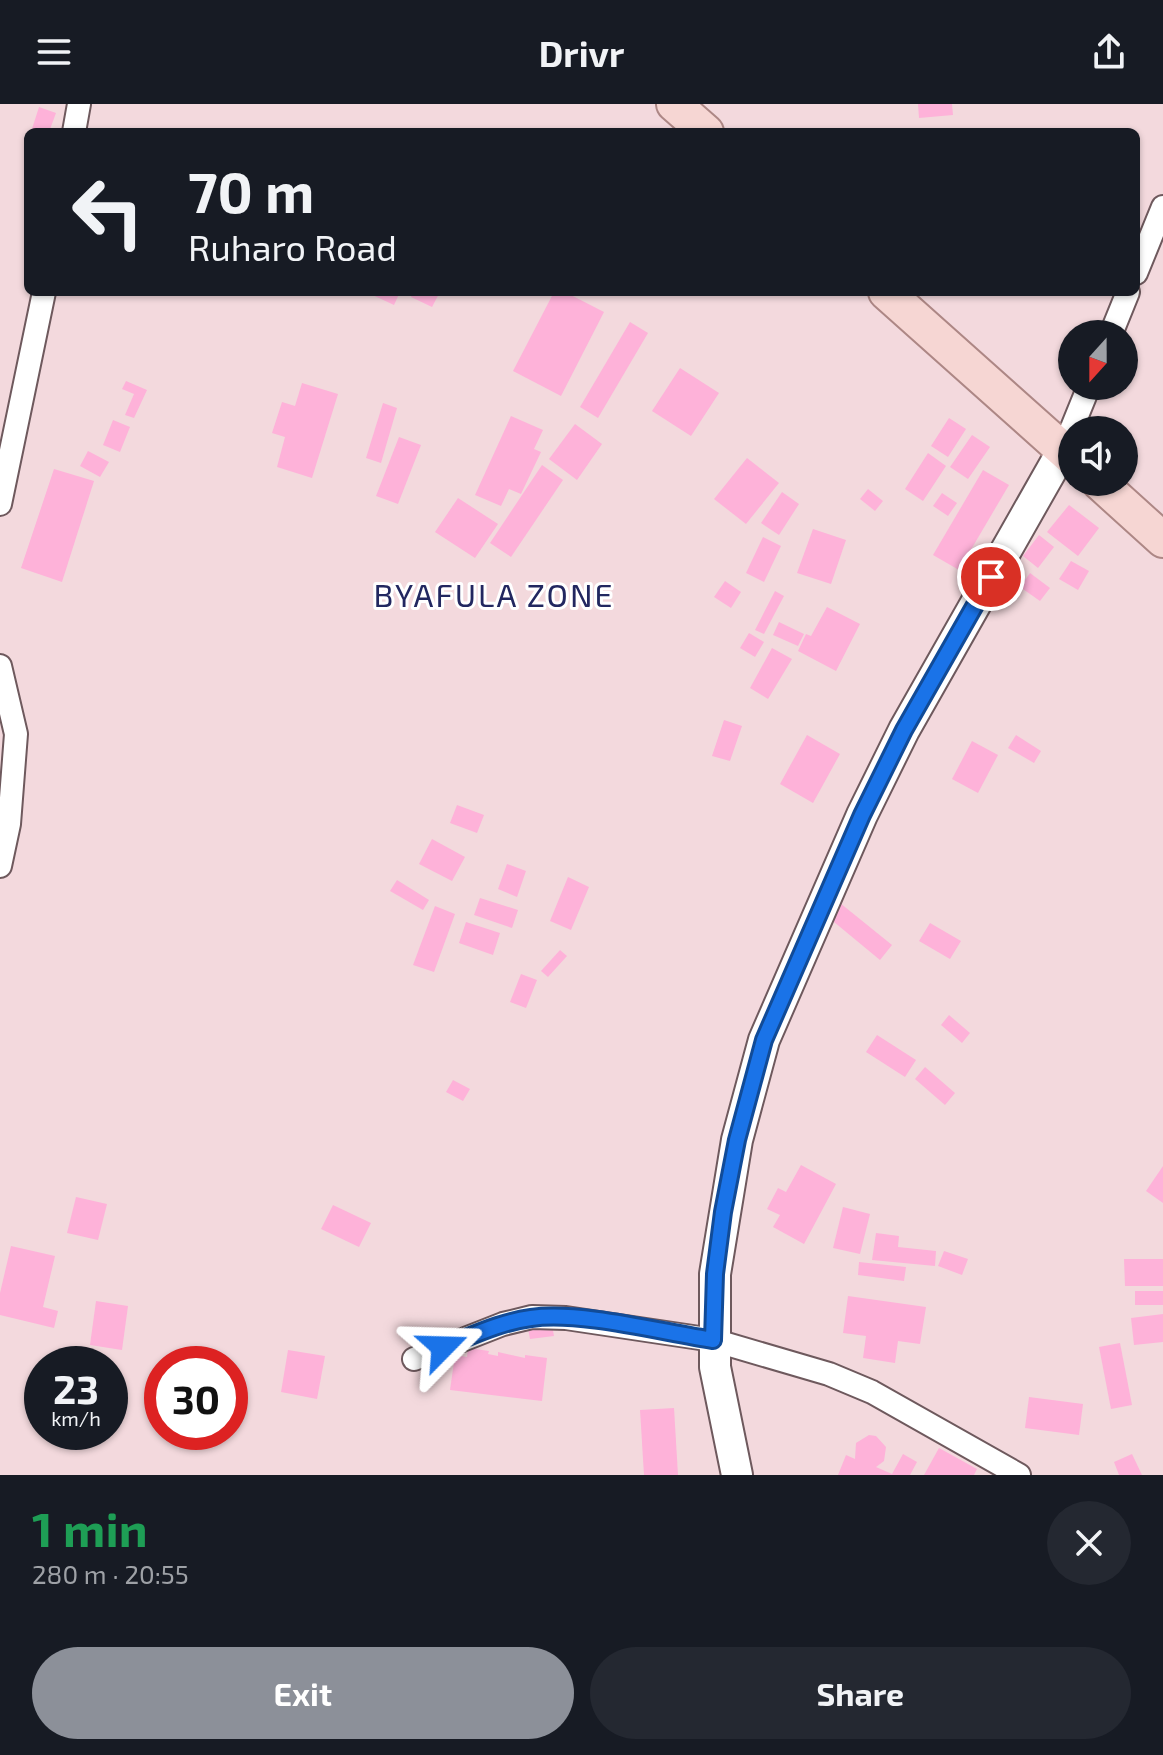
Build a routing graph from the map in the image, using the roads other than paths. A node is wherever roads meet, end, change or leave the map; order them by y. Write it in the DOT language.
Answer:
graph roads {
  1 [pos="79,104"];
  2 [pos="674,104"];
  3 [pos="75,128"];
  4 [pos="701,128"];
  5 [pos="1163,207"];
  6 [pos="1140,263"];
  7 [pos="43,296"];
  8 [pos="890,296"];
  9 [pos="1126,296"];
  10 [pos="1117,320"];
  11 [pos="1058,445"];
  12 [pos="1058,471"];
  13 [pos="1114,496"];
  14 [pos="0,504"];
  15 [pos="1163,540"];
  16 [pos="0,666"];
  17 [pos="0,866"];
  18 [pos="713,1340"];
  19 [pos="414,1359"];
  20 [pos="737,1475"];
  21 [pos="1019,1475"];
  1 -- 3 [label="street"];
  2 -- 4 [label="main road"];
  5 -- 6 [label="street"];
  7 -- 14 [label="street"];
  8 -- 11 [label="main road"];
  9 -- 10 [label="street"];
  12 -- 18 [label="street"];
  13 -- 15 [label="main road"];
  16 -- 17 [label="street"];
  18 -- 19 [label="street"];
  18 -- 20 [label="street"];
  18 -- 21 [label="street"];
}
